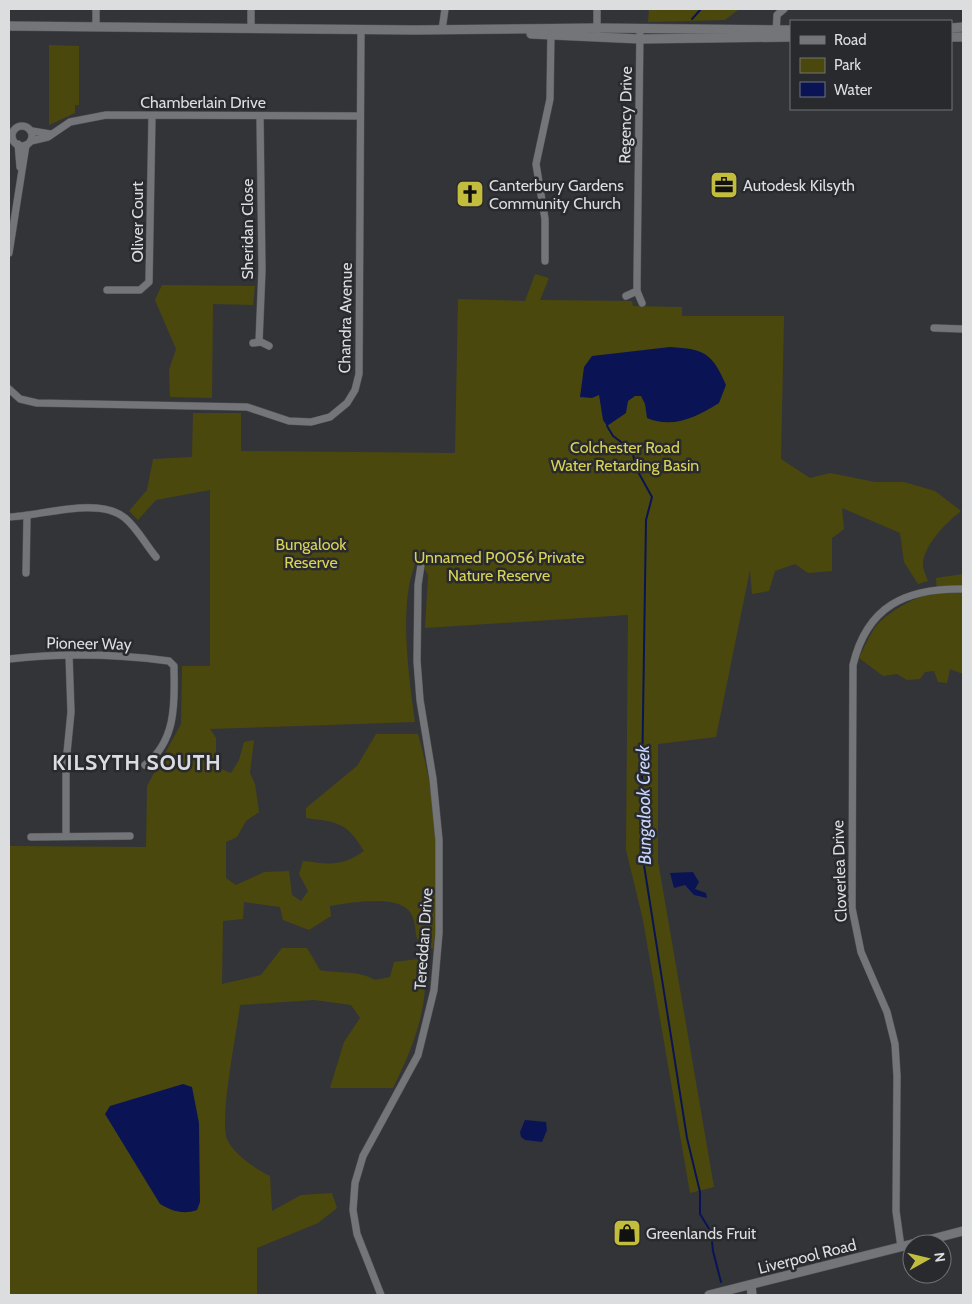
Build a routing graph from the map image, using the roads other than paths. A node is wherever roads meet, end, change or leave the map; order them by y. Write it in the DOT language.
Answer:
graph roads {
  1 [pos="96,9"];
  2 [pos="251,9"];
  3 [pos="445,9"];
  4 [pos="597,9"];
  5 [pos="784,9"];
  6 [pos="9,26"];
  7 [pos="96,26"];
  8 [pos="251,28"];
  9 [pos="361,30"];
  10 [pos="442,30"];
  11 [pos="790,30"];
  12 [pos="551,32"];
  13 [pos="597,33"];
  14 [pos="776,33"];
  15 [pos="640,34"];
  16 [pos="790,37"];
  17 [pos="152,116"];
  18 [pos="260,116"];
  19 [pos="360,116"];
  20 [pos="12,130"];
  21 [pos="32,131"];
  22 [pos="50,134"];
  23 [pos="19,142"];
  24 [pos="9,253"];
  25 [pos="545,261"];
  26 [pos="107,290"];
  27 [pos="638,291"];
  28 [pos="626,296"];
  29 [pos="642,303"];
  30 [pos="934,328"];
  31 [pos="963,328"];
  32 [pos="269,346"];
  33 [pos="10,394"];
  34 [pos="9,517"];
  35 [pos="27,517"];
  36 [pos="156,557"];
  37 [pos="421,565"];
  38 [pos="26,573"];
  39 [pos="963,589"];
  40 [pos="68,654"];
  41 [pos="9,659"];
  42 [pos="145,765"];
  43 [pos="66,836"];
  44 [pos="130,836"];
  45 [pos="31,837"];
  46 [pos="901,1247"];
  47 [pos="751,1285"];
  48 [pos="741,1292"];
  49 [pos="381,1295"];
  50 [pos="709,1295"];
  51 [pos="752,1295"];
  1 -- 7 [label="street"];
  2 -- 8 [label="street"];
  3 -- 10 [label="street"];
  4 -- 13 [label="street"];
  5 -- 14 [label="street"];
  6 -- 7 [label="main road"];
  7 -- 8 [label="main road"];
  8 -- 9 [label="main road"];
  9 -- 10 [label="main road"];
  9 -- 19 [label="street, Chandra Avenue"];
  10 -- 12 [label="main road"];
  11 -- 14 [label="main road"];
  12 -- 13 [label="main road"];
  12 -- 25 [label="street"];
  13 -- 15 [label="main road"];
  14 -- 15 [label="main road"];
  14 -- 16 [label="main road"];
  15 -- 27 [label="street, Regency Drive"];
  17 -- 18 [label="street, Chamberlain Drive"];
  17 -- 22 [label="street, Chamberlain Drive"];
  17 -- 26 [label="street, Oliver Court"];
  18 -- 19 [label="street, Chamberlain Drive"];
  18 -- 32 [label="street, Sheridan Close"];
  19 -- 33 [label="street, Chandra Avenue"];
  20 -- 21 [label="street"];
  20 -- 23 [label="street"];
  21 -- 22 [label="street"];
  21 -- 23 [label="street"];
  22 -- 23 [label="street, Chamberlain Drive"];
  23 -- 24 [label="street"];
  27 -- 28 [label="street"];
  27 -- 29 [label="street, Regency Drive"];
  30 -- 31 [label="street"];
  34 -- 35 [label="street"];
  35 -- 36 [label="street"];
  35 -- 38 [label="street"];
  37 -- 49 [label="street, Tereddan Drive"];
  39 -- 46 [label="street, Cloverlea Drive"];
  40 -- 41 [label="street, Pioneer Way"];
  40 -- 42 [label="street, Pioneer Way"];
  40 -- 43 [label="street"];
  43 -- 44 [label="street"];
  43 -- 45 [label="street"];
  46 -- 47 [label="main road, Liverpool Road"];
  47 -- 48 [label="main road, Liverpool Road"];
  47 -- 51 [label="main road"];
  48 -- 50 [label="main road, Liverpool Road"];
}
